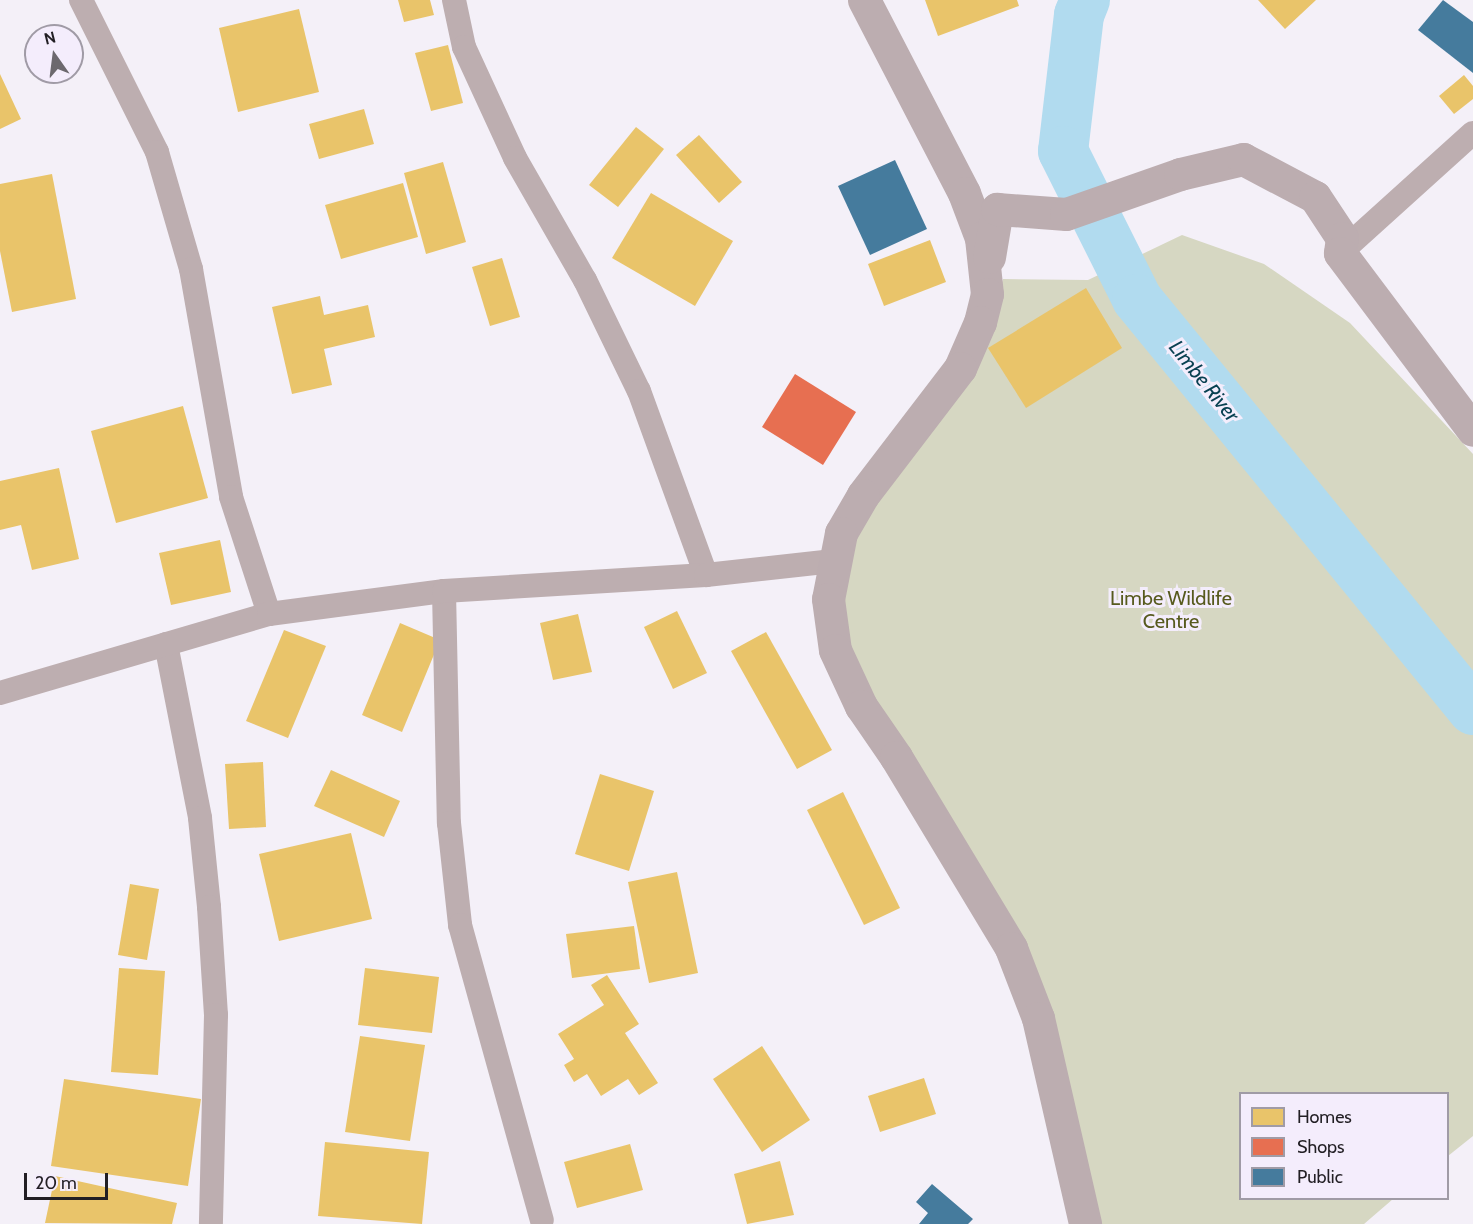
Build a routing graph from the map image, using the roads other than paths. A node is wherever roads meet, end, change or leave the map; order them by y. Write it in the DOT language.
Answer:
graph roads {
  1 [pos="81,0"];
  2 [pos="454,0"];
  3 [pos="864,0"];
  4 [pos="1473,133"];
  5 [pos="1340,253"];
  6 [pos="987,270"];
  7 [pos="1473,430"];
  8 [pos="833,561"];
  9 [pos="706,575"];
  10 [pos="444,591"];
  11 [pos="269,614"];
  12 [pos="166,644"];
  13 [pos="0,693"];
  14 [pos="542,1220"];
  15 [pos="211,1224"];
  16 [pos="1085,1224"];
  1 -- 11 [label="street"];
  2 -- 9 [label="street"];
  3 -- 6 [label="street"];
  4 -- 5 [label="street"];
  5 -- 6 [label="street"];
  5 -- 7 [label="street"];
  6 -- 8 [label="street"];
  8 -- 9 [label="street"];
  8 -- 16 [label="street"];
  9 -- 10 [label="street"];
  10 -- 11 [label="street"];
  10 -- 14 [label="street"];
  11 -- 12 [label="street"];
  12 -- 13 [label="street"];
  12 -- 15 [label="street"];
}
